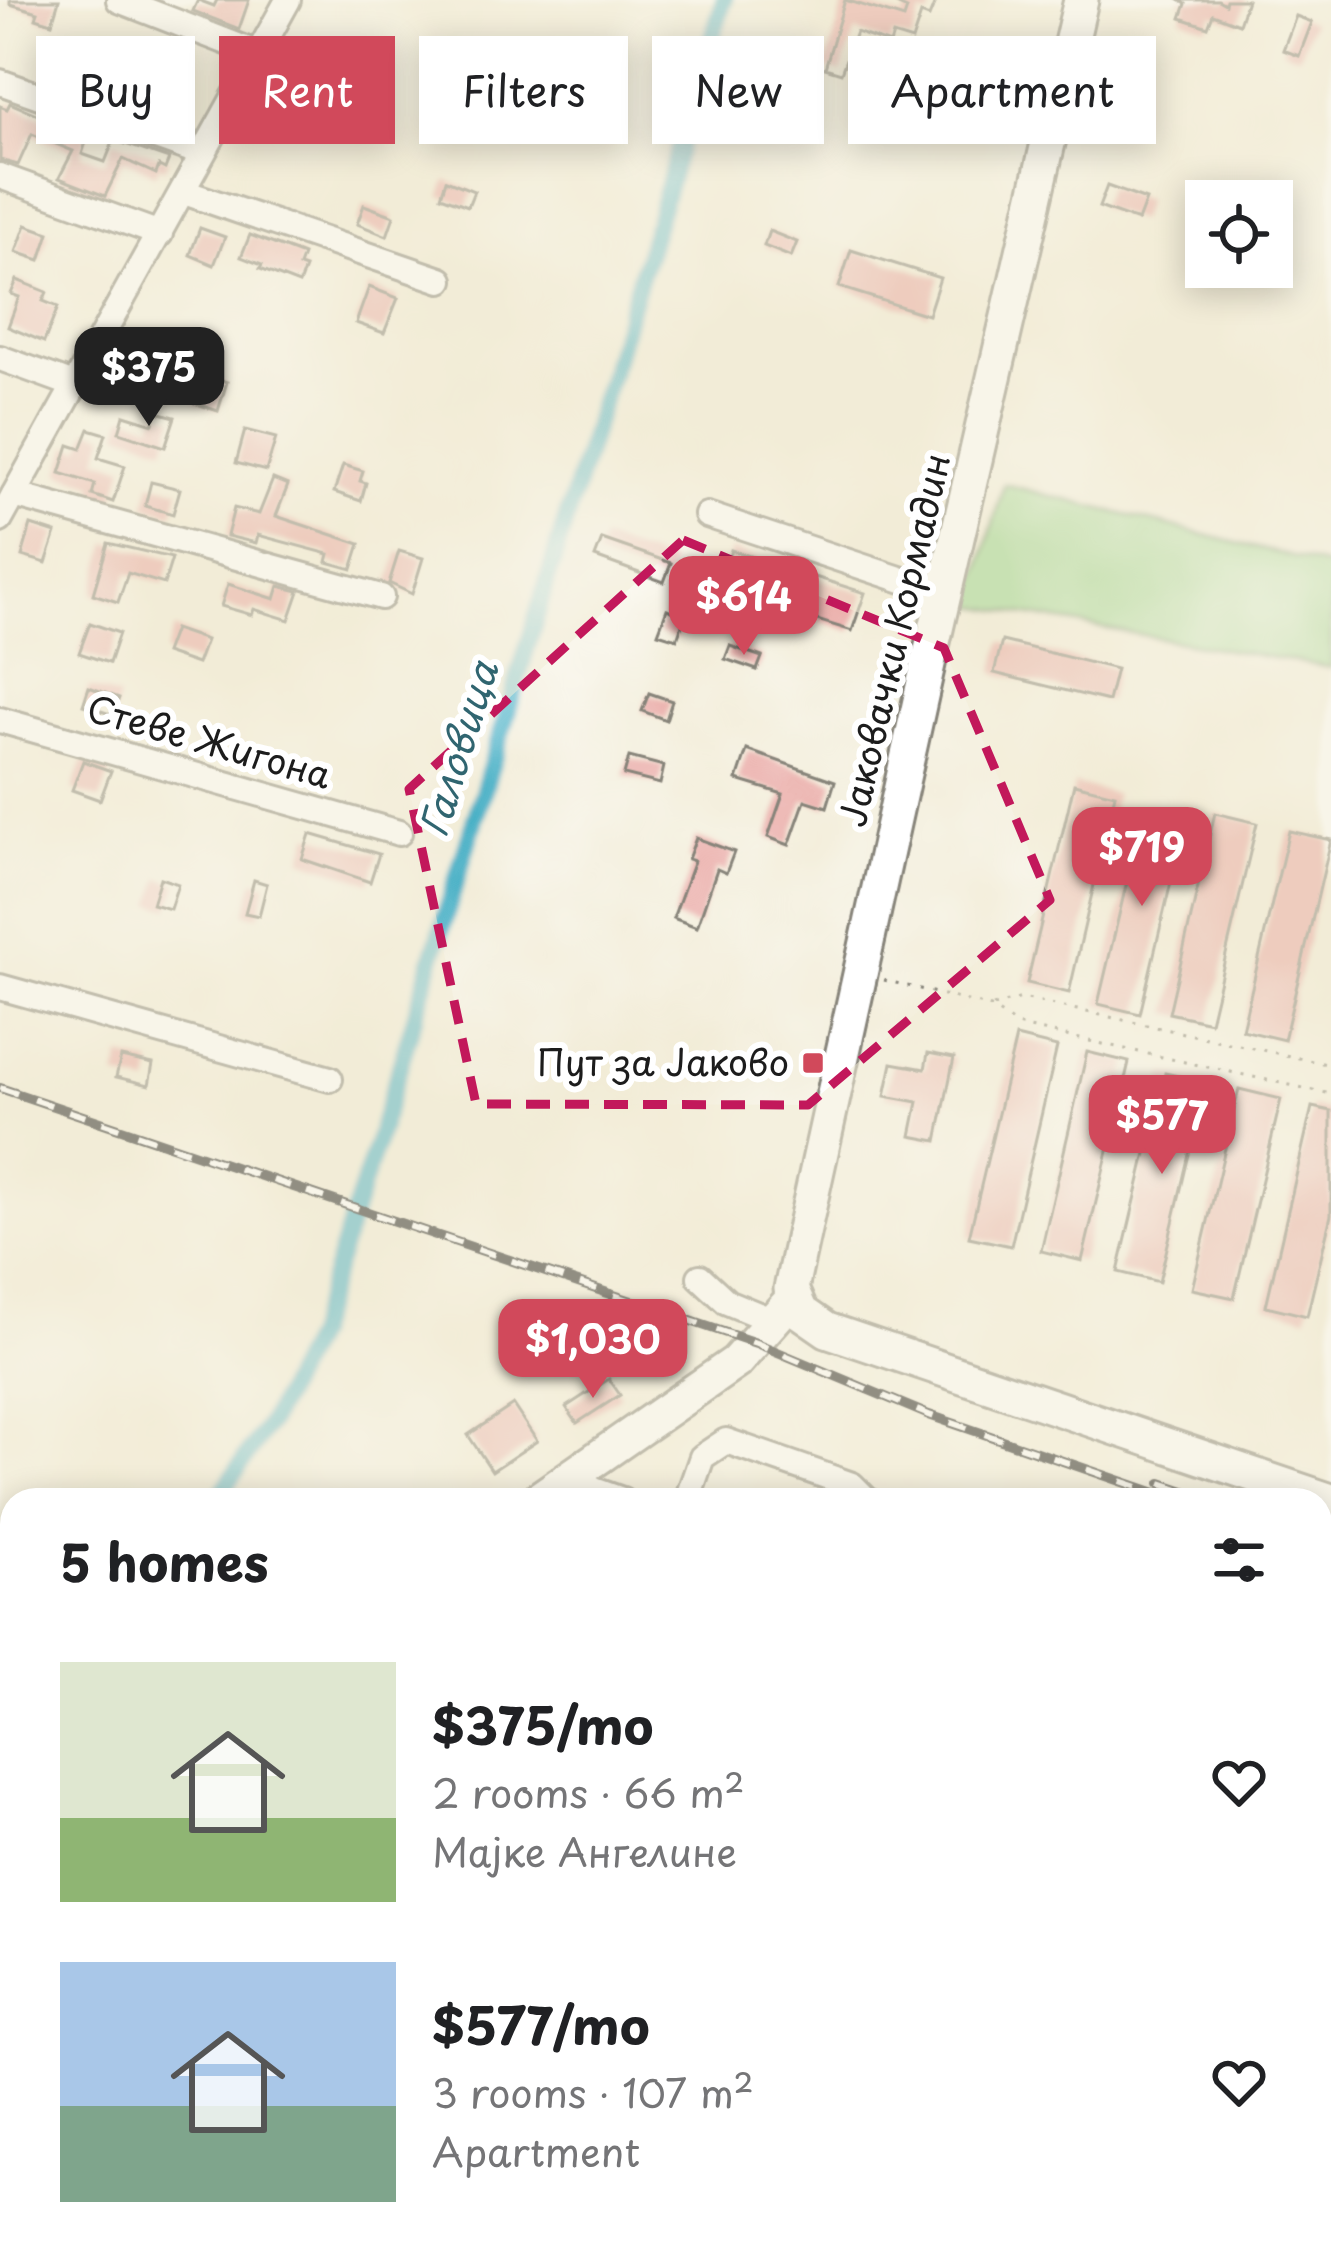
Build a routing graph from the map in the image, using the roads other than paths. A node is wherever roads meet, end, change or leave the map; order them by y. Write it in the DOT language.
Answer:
graph roads {
  1 [pos="119,0"];
  2 [pos="289,0"];
  3 [pos="1081,0"];
  4 [pos="268,36"];
  5 [pos="219,39"];
  6 [pos="0,82"];
  7 [pos="219,122"];
  8 [pos="201,153"];
  9 [pos="0,176"];
  10 [pos="184,193"];
  11 [pos="160,234"];
  12 [pos="441,280"];
  13 [pos="0,358"];
  14 [pos="74,385"];
  15 [pos="5,509"];
  16 [pos="707,515"];
  17 [pos="945,594"];
  18 [pos="381,597"];
  19 [pos="0,720"];
  20 [pos="399,832"];
  21 [pos="0,987"];
  22 [pos="330,1079"];
  23 [pos="700,1276"];
  24 [pos="783,1310"];
  25 [pos="566,1480"];
  26 [pos="554,1488"];
  27 [pos="588,1488"];
  28 [pos="691,1488"];
  29 [pos="855,1488"];
  30 [pos="1293,1488"];
  1 -- 5 [label="street"];
  2 -- 4 [label="street"];
  3 -- 17 [label="main road, Јаковачки Кормадин"];
  6 -- 8 [label="street"];
  7 -- 8 [label="street"];
  8 -- 10 [label="street"];
  9 -- 11 [label="street"];
  10 -- 11 [label="street"];
  10 -- 12 [label="street"];
  11 -- 14 [label="street"];
  13 -- 14 [label="street"];
  14 -- 15 [label="street"];
  15 -- 18 [label="street"];
  16 -- 17 [label="street"];
  17 -- 24 [label="main road, Јаковачки Кормадин"];
  19 -- 20 [label="street, Стеве Жигона"];
  21 -- 22 [label="street"];
  23 -- 24 [label="street"];
  24 -- 25 [label="main road"];
  24 -- 30 [label="main road"];
  25 -- 26 [label="main road"];
  25 -- 27 [label="street"];
  28 -- 29 [label="street"];
}
